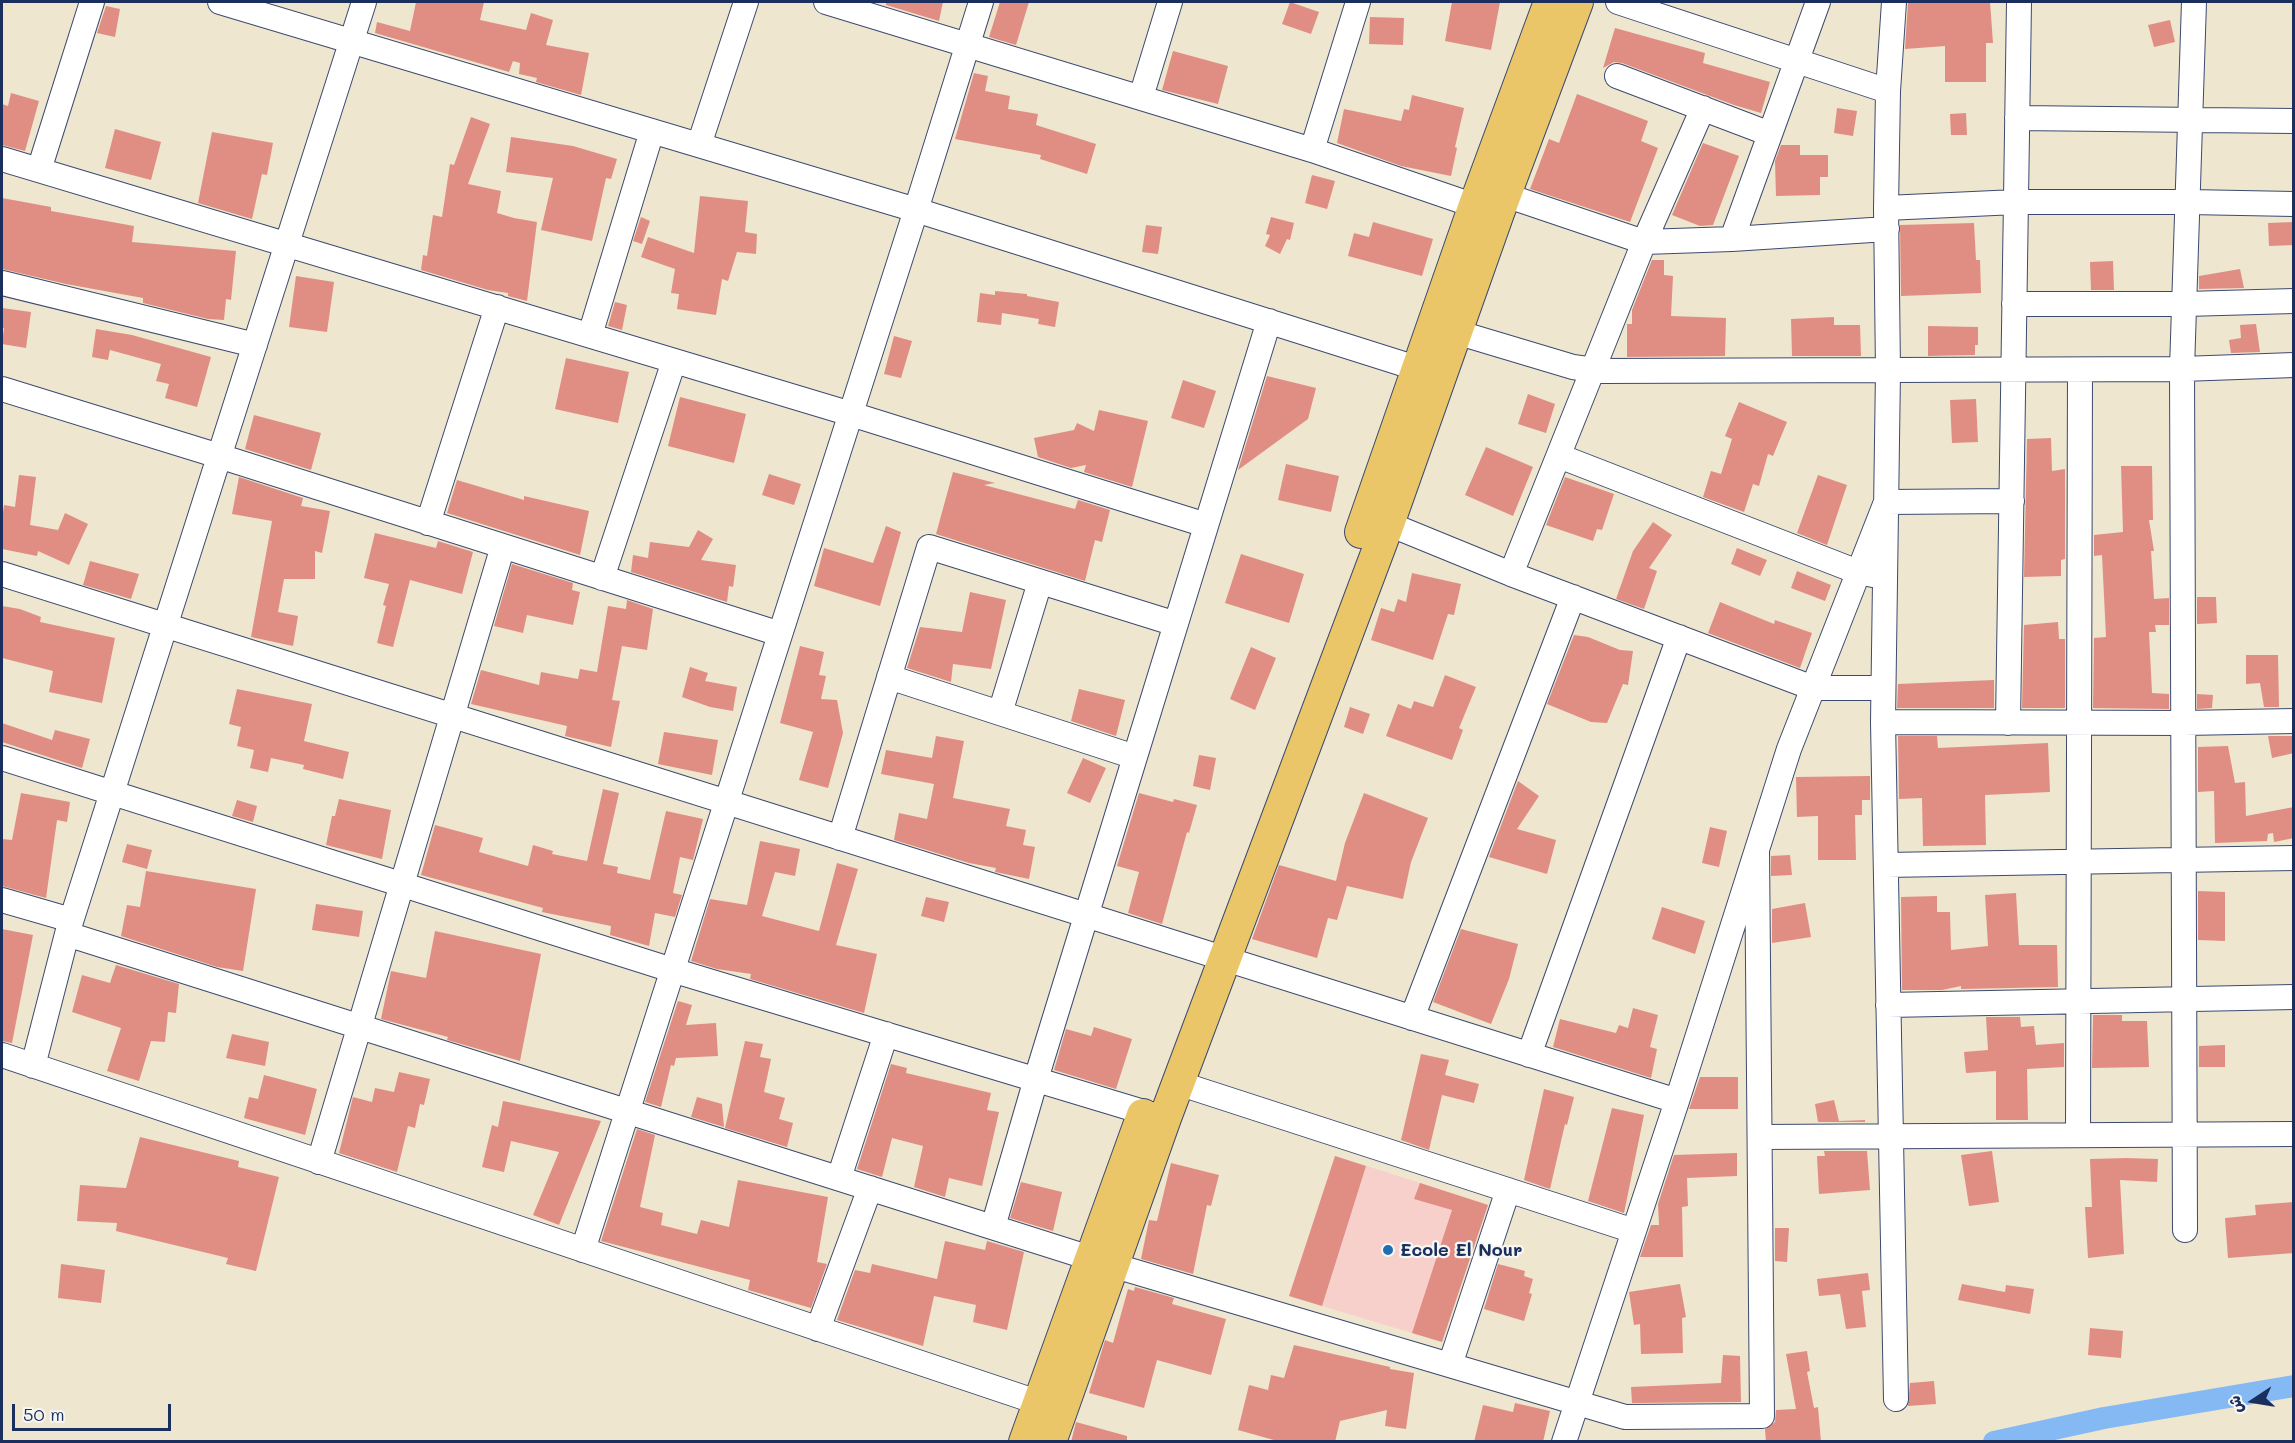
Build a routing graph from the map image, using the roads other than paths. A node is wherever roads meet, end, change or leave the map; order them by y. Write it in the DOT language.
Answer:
graph roads {
  1 [pos="92,2"];
  2 [pos="220,2"];
  3 [pos="364,2"];
  4 [pos="746,2"];
  5 [pos="826,2"];
  6 [pos="981,2"];
  7 [pos="1170,2"];
  8 [pos="1358,2"];
  9 [pos="1550,2"];
  10 [pos="1577,2"];
  11 [pos="1618,2"];
  12 [pos="1818,2"];
  13 [pos="1894,2"];
  14 [pos="2019,2"];
  15 [pos="2194,2"];
  16 [pos="352,42"];
  17 [pos="968,45"];
  18 [pos="1796,60"];
  19 [pos="1617,76"];
  20 [pos="1888,91"];
  21 [pos="1141,98"];
  22 [pos="1703,108"];
  23 [pos="2017,118"];
  24 [pos="2190,120"];
  25 [pos="2294,121"];
  26 [pos="652,131"];
  27 [pos="1770,134"];
  28 [pos="699,145"];
  29 [pos="1312,150"];
  30 [pos="2,159"];
  31 [pos="39,170"];
  32 [pos="1490,200"];
  33 [pos="2188,201"];
  34 [pos="2016,202"];
  35 [pos="2294,204"];
  36 [pos="916,210"];
  37 [pos="1886,218"];
  38 [pos="1732,239"];
  39 [pos="1644,242"];
  40 [pos="287,244"];
  41 [pos="2,283"];
  42 [pos="2294,301"];
  43 [pos="2014,304"];
  44 [pos="2185,304"];
  45 [pos="497,307"];
  46 [pos="1269,321"];
  47 [pos="1456,332"];
  48 [pos="590,335"];
  49 [pos="255,345"];
  50 [pos="674,361"];
  51 [pos="2294,366"];
  52 [pos="1593,369"];
  53 [pos="2182,369"];
  54 [pos="2080,370"];
  55 [pos="1888,371"];
  56 [pos="2013,371"];
  57 [pos="1429,372"];
  58 [pos="2,389"];
  59 [pos="851,414"];
  60 [pos="219,456"];
  61 [pos="1559,456"];
  62 [pos="2012,501"];
  63 [pos="1886,502"];
  64 [pos="1378,519"];
  65 [pos="428,523"];
  66 [pos="1206,525"];
  67 [pos="503,546"];
  68 [pos="1858,572"];
  69 [pos="2,574"];
  70 [pos="1511,574"];
  71 [pos="1885,577"];
  72 [pos="602,578"];
  73 [pos="1040,582"];
  74 [pos="1573,597"];
  75 [pos="165,624"];
  76 [pos="1176,624"];
  77 [pos="780,634"];
  78 [pos="1678,637"];
  79 [pos="889,677"];
  80 [pos="1813,687"];
  81 [pos="1883,688"];
  82 [pos="1000,713"];
  83 [pos="453,715"];
  84 [pos="1882,722"];
  85 [pos="2294,722"];
  86 [pos="2008,723"];
  87 [pos="2079,723"];
  88 [pos="2184,723"];
  89 [pos="1135,757"];
  90 [pos="2,758"];
  91 [pos="112,791"];
  92 [pos="726,802"];
  93 [pos="840,838"];
  94 [pos="1757,850"];
  95 [pos="2294,858"];
  96 [pos="2184,861"];
  97 [pos="2078,862"];
  98 [pos="1886,865"];
  99 [pos="403,884"];
  100 [pos="2,900"];
  101 [pos="1086,916"];
  102 [pos="69,927"];
  103 [pos="1214,956"];
  104 [pos="672,970"];
  105 [pos="2294,997"];
  106 [pos="2184,999"];
  107 [pos="2078,1001"];
  108 [pos="1888,1005"];
  109 [pos="1412,1018"];
  110 [pos="361,1026"];
  111 [pos="886,1034"];
  112 [pos="1529,1055"];
  113 [pos="2,1056"];
  114 [pos="33,1066"];
  115 [pos="1036,1079"];
  116 [pos="1178,1083"];
  117 [pos="1677,1101"];
  118 [pos="627,1110"];
  119 [pos="1155,1115"];
  120 [pos="2185,1134"];
  121 [pos="2294,1134"];
  122 [pos="2078,1135"];
  123 [pos="1760,1137"];
  124 [pos="1891,1138"];
  125 [pos="319,1162"];
  126 [pos="839,1178"];
  127 [pos="870,1188"];
  128 [pos="1508,1190"];
  129 [pos="993,1227"];
  130 [pos="2185,1230"];
  131 [pos="1634,1231"];
  132 [pos="583,1250"];
  133 [pos="1101,1262"];
  134 [pos="818,1329"];
  135 [pos="1450,1365"];
  136 [pos="1896,1399"];
  137 [pos="1576,1403"];
  138 [pos="1050,1407"];
  139 [pos="1025,1442"];
  140 [pos="1050,1442"];
  141 [pos="1564,1442"];
  1 -- 31 [label="street"];
  2 -- 16 [label="street"];
  3 -- 16 [label="street"];
  4 -- 28 [label="street"];
  5 -- 17 [label="street"];
  6 -- 17 [label="street"];
  7 -- 21 [label="street"];
  8 -- 29 [label="street"];
  9 -- 32 [label="main road"];
  10 -- 32 [label="main road"];
  11 -- 18 [label="street"];
  12 -- 18 [label="street"];
  13 -- 20 [label="street"];
  14 -- 23 [label="street"];
  15 -- 24 [label="street"];
  16 -- 26 [label="street"];
  16 -- 40 [label="street"];
  17 -- 21 [label="street"];
  17 -- 36 [label="street"];
  18 -- 20 [label="street"];
  18 -- 27 [label="street"];
  19 -- 22 [label="street"];
  20 -- 37 [label="street"];
  21 -- 29 [label="street"];
  22 -- 27 [label="street"];
  22 -- 39 [label="street"];
  23 -- 24 [label="street"];
  23 -- 34 [label="street"];
  24 -- 25 [label="street"];
  24 -- 33 [label="street"];
  26 -- 28 [label="street"];
  26 -- 48 [label="street"];
  27 -- 38 [label="street"];
  28 -- 36 [label="street"];
  29 -- 32 [label="street"];
  30 -- 31 [label="street"];
  31 -- 40 [label="street"];
  32 -- 39 [label="street"];
  32 -- 47 [label="main road"];
  32 -- 57 [label="main road"];
  33 -- 34 [label="street"];
  33 -- 35 [label="street"];
  33 -- 44 [label="street"];
  34 -- 37 [label="street"];
  34 -- 43 [label="street"];
  36 -- 46 [label="street"];
  36 -- 59 [label="street"];
  37 -- 38 [label="street"];
  37 -- 55 [label="street"];
  38 -- 39 [label="street"];
  39 -- 52 [label="street"];
  40 -- 45 [label="street"];
  40 -- 49 [label="street"];
  41 -- 49 [label="street"];
  42 -- 44 [label="street"];
  43 -- 44 [label="street"];
  43 -- 56 [label="street"];
  44 -- 53 [label="street"];
  45 -- 48 [label="street"];
  45 -- 65 [label="street"];
  46 -- 57 [label="street"];
  46 -- 66 [label="street"];
  47 -- 52 [label="street"];
  47 -- 57 [label="main road"];
  48 -- 50 [label="street"];
  49 -- 60 [label="street"];
  50 -- 59 [label="street"];
  50 -- 72 [label="street"];
  51 -- 53 [label="street"];
  52 -- 55 [label="street"];
  52 -- 61 [label="street"];
  53 -- 54 [label="street"];
  53 -- 88 [label="street"];
  54 -- 56 [label="street"];
  54 -- 87 [label="street"];
  55 -- 56 [label="street"];
  55 -- 63 [label="street"];
  56 -- 62 [label="street"];
  57 -- 64 [label="main road"];
  58 -- 60 [label="street"];
  59 -- 66 [label="street"];
  59 -- 77 [label="street"];
  60 -- 65 [label="street"];
  60 -- 75 [label="street"];
  61 -- 68 [label="street"];
  61 -- 70 [label="street"];
  62 -- 63 [label="street"];
  62 -- 86 [label="street"];
  63 -- 68 [label="street"];
  63 -- 71 [label="street"];
  64 -- 70 [label="street"];
  64 -- 103 [label="main road"];
  65 -- 67 [label="street"];
  66 -- 76 [label="street"];
  67 -- 72 [label="street"];
  67 -- 83 [label="street"];
  68 -- 71 [label="street"];
  68 -- 80 [label="street"];
  69 -- 75 [label="street"];
  70 -- 74 [label="street"];
  71 -- 81 [label="street"];
  72 -- 77 [label="street"];
  73 -- 76 [label="street"];
  73 -- 79 [label="street"];
  73 -- 82 [label="street"];
  74 -- 78 [label="street"];
  74 -- 109 [label="street"];
  75 -- 83 [label="street"];
  75 -- 91 [label="street"];
  76 -- 89 [label="street"];
  77 -- 92 [label="street"];
  78 -- 80 [label="street"];
  78 -- 112 [label="street"];
  79 -- 82 [label="street"];
  79 -- 93 [label="street"];
  80 -- 81 [label="street"];
  80 -- 94 [label="street"];
  81 -- 84 [label="street"];
  82 -- 89 [label="street"];
  83 -- 92 [label="street"];
  83 -- 99 [label="street"];
  84 -- 86 [label="street"];
  84 -- 98 [label="street"];
  85 -- 88 [label="street"];
  86 -- 87 [label="street"];
  87 -- 88 [label="street"];
  87 -- 97 [label="street"];
  88 -- 96 [label="street"];
  89 -- 101 [label="street"];
  90 -- 91 [label="street"];
  91 -- 99 [label="street"];
  91 -- 102 [label="street"];
  92 -- 93 [label="street"];
  92 -- 104 [label="street"];
  93 -- 101 [label="street"];
  94 -- 117 [label="street"];
  94 -- 123 [label="street"];
  95 -- 96 [label="street"];
  96 -- 97 [label="street"];
  96 -- 106 [label="street"];
  97 -- 98 [label="street"];
  97 -- 107 [label="street"];
  98 -- 108 [label="street"];
  99 -- 104 [label="street"];
  99 -- 110 [label="street"];
  100 -- 102 [label="street"];
  101 -- 103 [label="street"];
  101 -- 115 [label="street"];
  102 -- 110 [label="street"];
  102 -- 114 [label="street"];
  103 -- 109 [label="street"];
  103 -- 116 [label="main road"];
  103 -- 119 [label="main road"];
  104 -- 111 [label="street"];
  104 -- 118 [label="street"];
  105 -- 106 [label="street"];
  106 -- 107 [label="street"];
  106 -- 120 [label="street"];
  107 -- 108 [label="street"];
  107 -- 122 [label="street"];
  108 -- 124 [label="street"];
  109 -- 112 [label="street"];
  110 -- 118 [label="street"];
  110 -- 125 [label="street"];
  111 -- 115 [label="street"];
  111 -- 126 [label="street"];
  112 -- 117 [label="street"];
  113 -- 114 [label="street"];
  114 -- 125 [label="street"];
  115 -- 119 [label="street"];
  115 -- 129 [label="street"];
  116 -- 119 [label="main road"];
  116 -- 128 [label="street"];
  117 -- 131 [label="street"];
  118 -- 126 [label="street"];
  118 -- 132 [label="street"];
  119 -- 133 [label="main road"];
  120 -- 121 [label="street"];
  120 -- 122 [label="street"];
  120 -- 130 [label="street"];
  122 -- 124 [label="street"];
  123 -- 124 [label="street"];
  123 -- 137 [label="street"];
  124 -- 136 [label="street"];
  125 -- 132 [label="street"];
  126 -- 127 [label="street"];
  127 -- 129 [label="street"];
  127 -- 134 [label="street"];
  128 -- 131 [label="street"];
  128 -- 135 [label="street"];
  129 -- 133 [label="street"];
  131 -- 137 [label="street"];
  132 -- 134 [label="street"];
  133 -- 135 [label="street"];
  133 -- 138 [label="main road"];
  134 -- 138 [label="street"];
  135 -- 137 [label="street"];
  137 -- 141 [label="street"];
  138 -- 139 [label="main road"];
  138 -- 140 [label="main road"];
}
